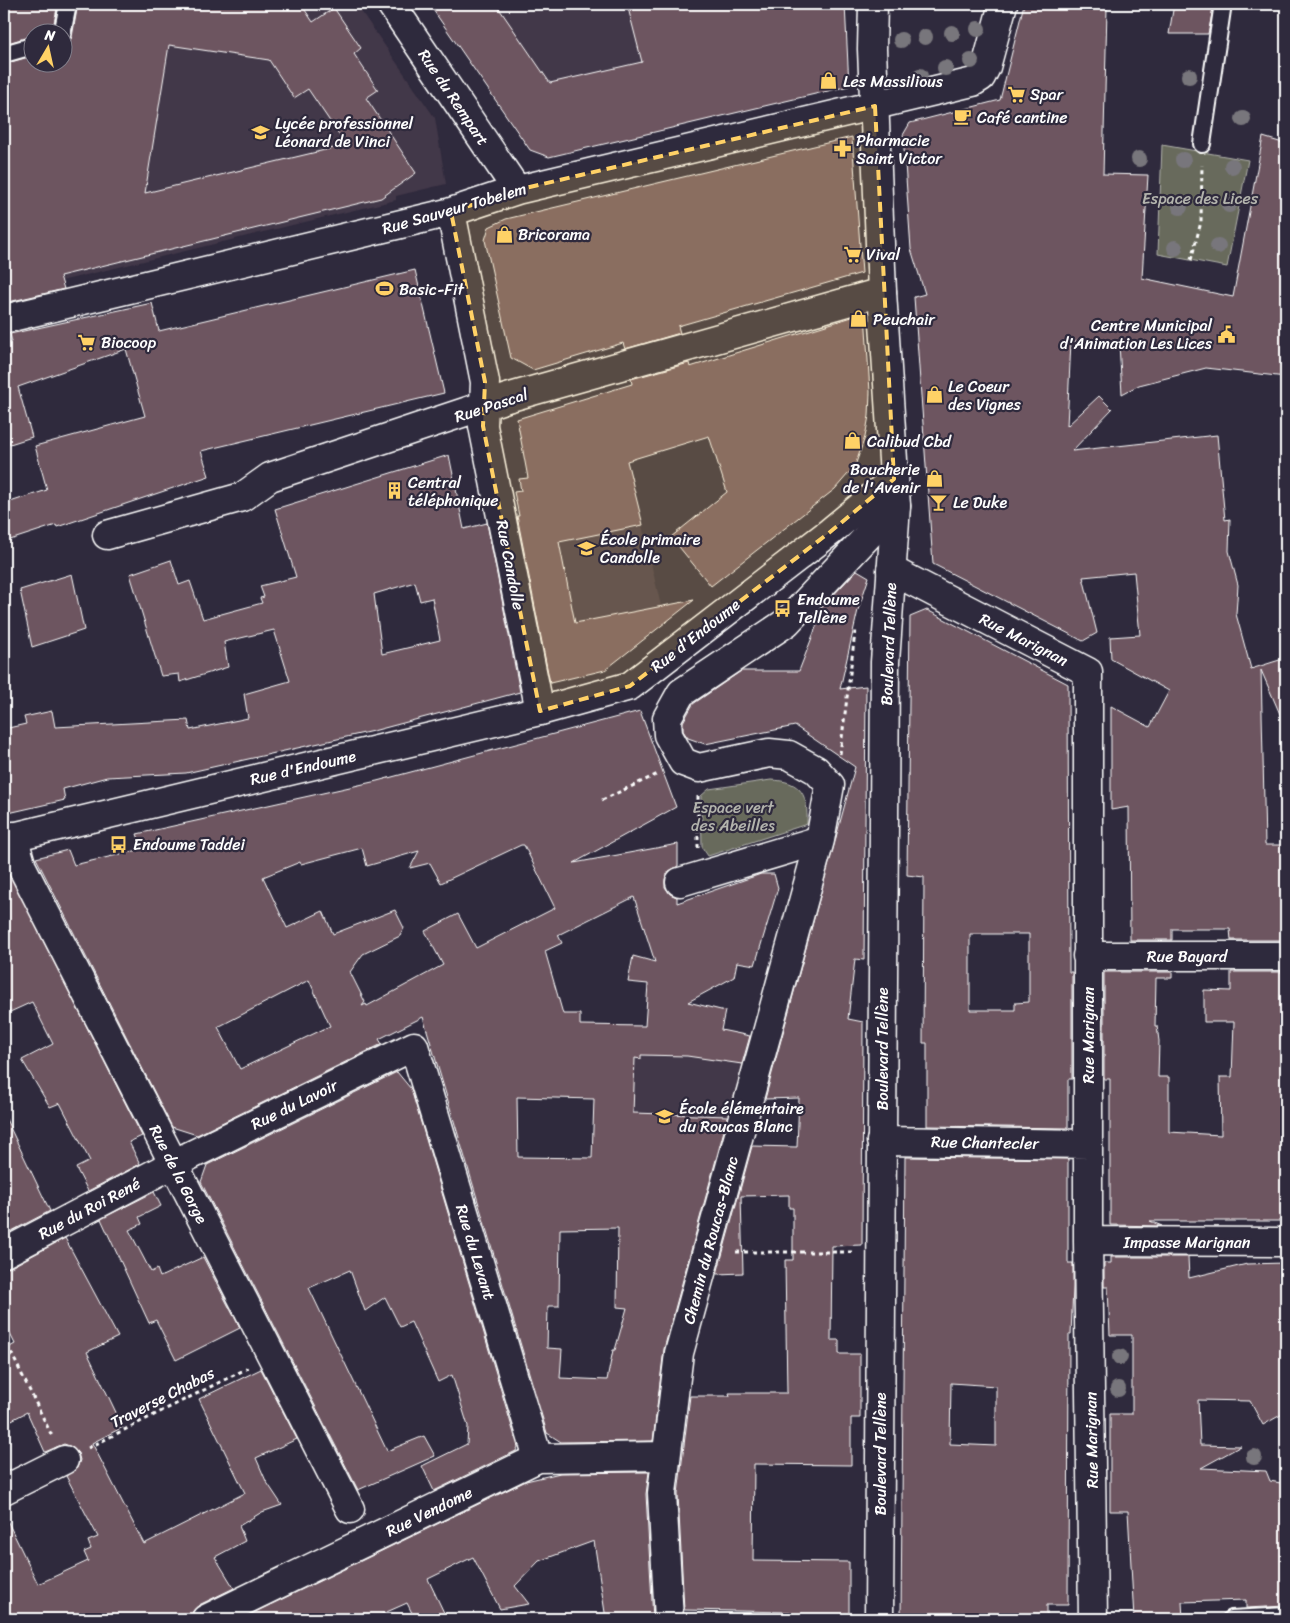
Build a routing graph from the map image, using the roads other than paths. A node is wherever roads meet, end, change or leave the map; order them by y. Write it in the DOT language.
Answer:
graph roads {
  1 [pos="68,4"];
  2 [pos="392,4"];
  3 [pos="873,4"];
  4 [pos="1003,4"];
  5 [pos="1222,10"];
  6 [pos="65,22"];
  7 [pos="22,49"];
  8 [pos="4,54"];
  9 [pos="876,106"];
  10 [pos="1202,144"];
  11 [pos="517,190"];
  12 [pos="451,212"];
  13 [pos="882,292"];
  14 [pos="4,319"];
  15 [pos="485,407"];
  16 [pos="894,479"];
  17 [pos="896,506"];
  18 [pos="107,535"];
  19 [pos="891,570"];
  20 [pos="540,711"];
  21 [pos="8,838"];
  22 [pos="820,840"];
  23 [pos="689,880"];
  24 [pos="1088,956"];
  25 [pos="1286,956"];
  26 [pos="414,1046"];
  27 [pos="881,1140"];
  28 [pos="1088,1144"];
  29 [pos="175,1163"];
  30 [pos="1088,1241"];
  31 [pos="1286,1242"];
  32 [pos="4,1253"];
  33 [pos="666,1456"];
  34 [pos="538,1458"];
  35 [pos="64,1460"];
  36 [pos="4,1490"];
  37 [pos="350,1509"];
  38 [pos="1286,1616"];
  39 [pos="206,1619"];
  40 [pos="669,1619"];
  41 [pos="879,1619"];
  42 [pos="1093,1619"];
  43 [pos="1232,1619"];
  1 -- 6 [label="lane"];
  2 -- 11 [label="street, Rue du Rempart"];
  3 -- 9 [label="street"];
  4 -- 9 [label="street, Rue Sauveur Tobelem"];
  5 -- 10 [label="lane"];
  7 -- 8 [label="lane"];
  9 -- 11 [label="street, Rue Sauveur Tobelem"];
  9 -- 13 [label="street"];
  11 -- 12 [label="street, Rue Sauveur Tobelem"];
  12 -- 14 [label="street, Rue Sauveur Tobelem"];
  12 -- 15 [label="street, Rue Candolle"];
  13 -- 15 [label="street, Rue Pascal"];
  13 -- 16 [label="street"];
  15 -- 18 [label="street, Rue Pascal"];
  15 -- 20 [label="street, Rue Candolle"];
  16 -- 17 [label="street, Boulevard Tellène"];
  16 -- 20 [label="street, Rue d'Endoume"];
  17 -- 19 [label="street, Boulevard Tellène"];
  17 -- 22 [label="street, Chemin du Roucas-Blanc"];
  19 -- 24 [label="street, Rue Marignan"];
  19 -- 27 [label="street, Boulevard Tellène"];
  20 -- 21 [label="street, Rue d'Endoume"];
  21 -- 29 [label="street, Rue de la Gorge"];
  22 -- 23 [label="street"];
  22 -- 33 [label="street, Chemin du Roucas-Blanc"];
  24 -- 25 [label="street, Rue Bayard"];
  24 -- 28 [label="street, Rue Marignan"];
  26 -- 29 [label="street, Rue du Lavoir"];
  26 -- 34 [label="street, Rue du Levant"];
  27 -- 28 [label="street, Rue Chantecler"];
  27 -- 41 [label="street, Boulevard Tellène"];
  28 -- 30 [label="street, Rue Marignan"];
  29 -- 32 [label="street, Rue du Roi René"];
  29 -- 37 [label="street, Rue de la Gorge"];
  30 -- 31 [label="street, Impasse Marignan"];
  30 -- 42 [label="street, Rue Marignan"];
  33 -- 34 [label="street, Rue Vendome"];
  33 -- 40 [label="street, Chemin du Roucas-Blanc"];
  34 -- 39 [label="street, Rue Vendome"];
  35 -- 36 [label="street"];
  38 -- 43 [label="lane"];
}
